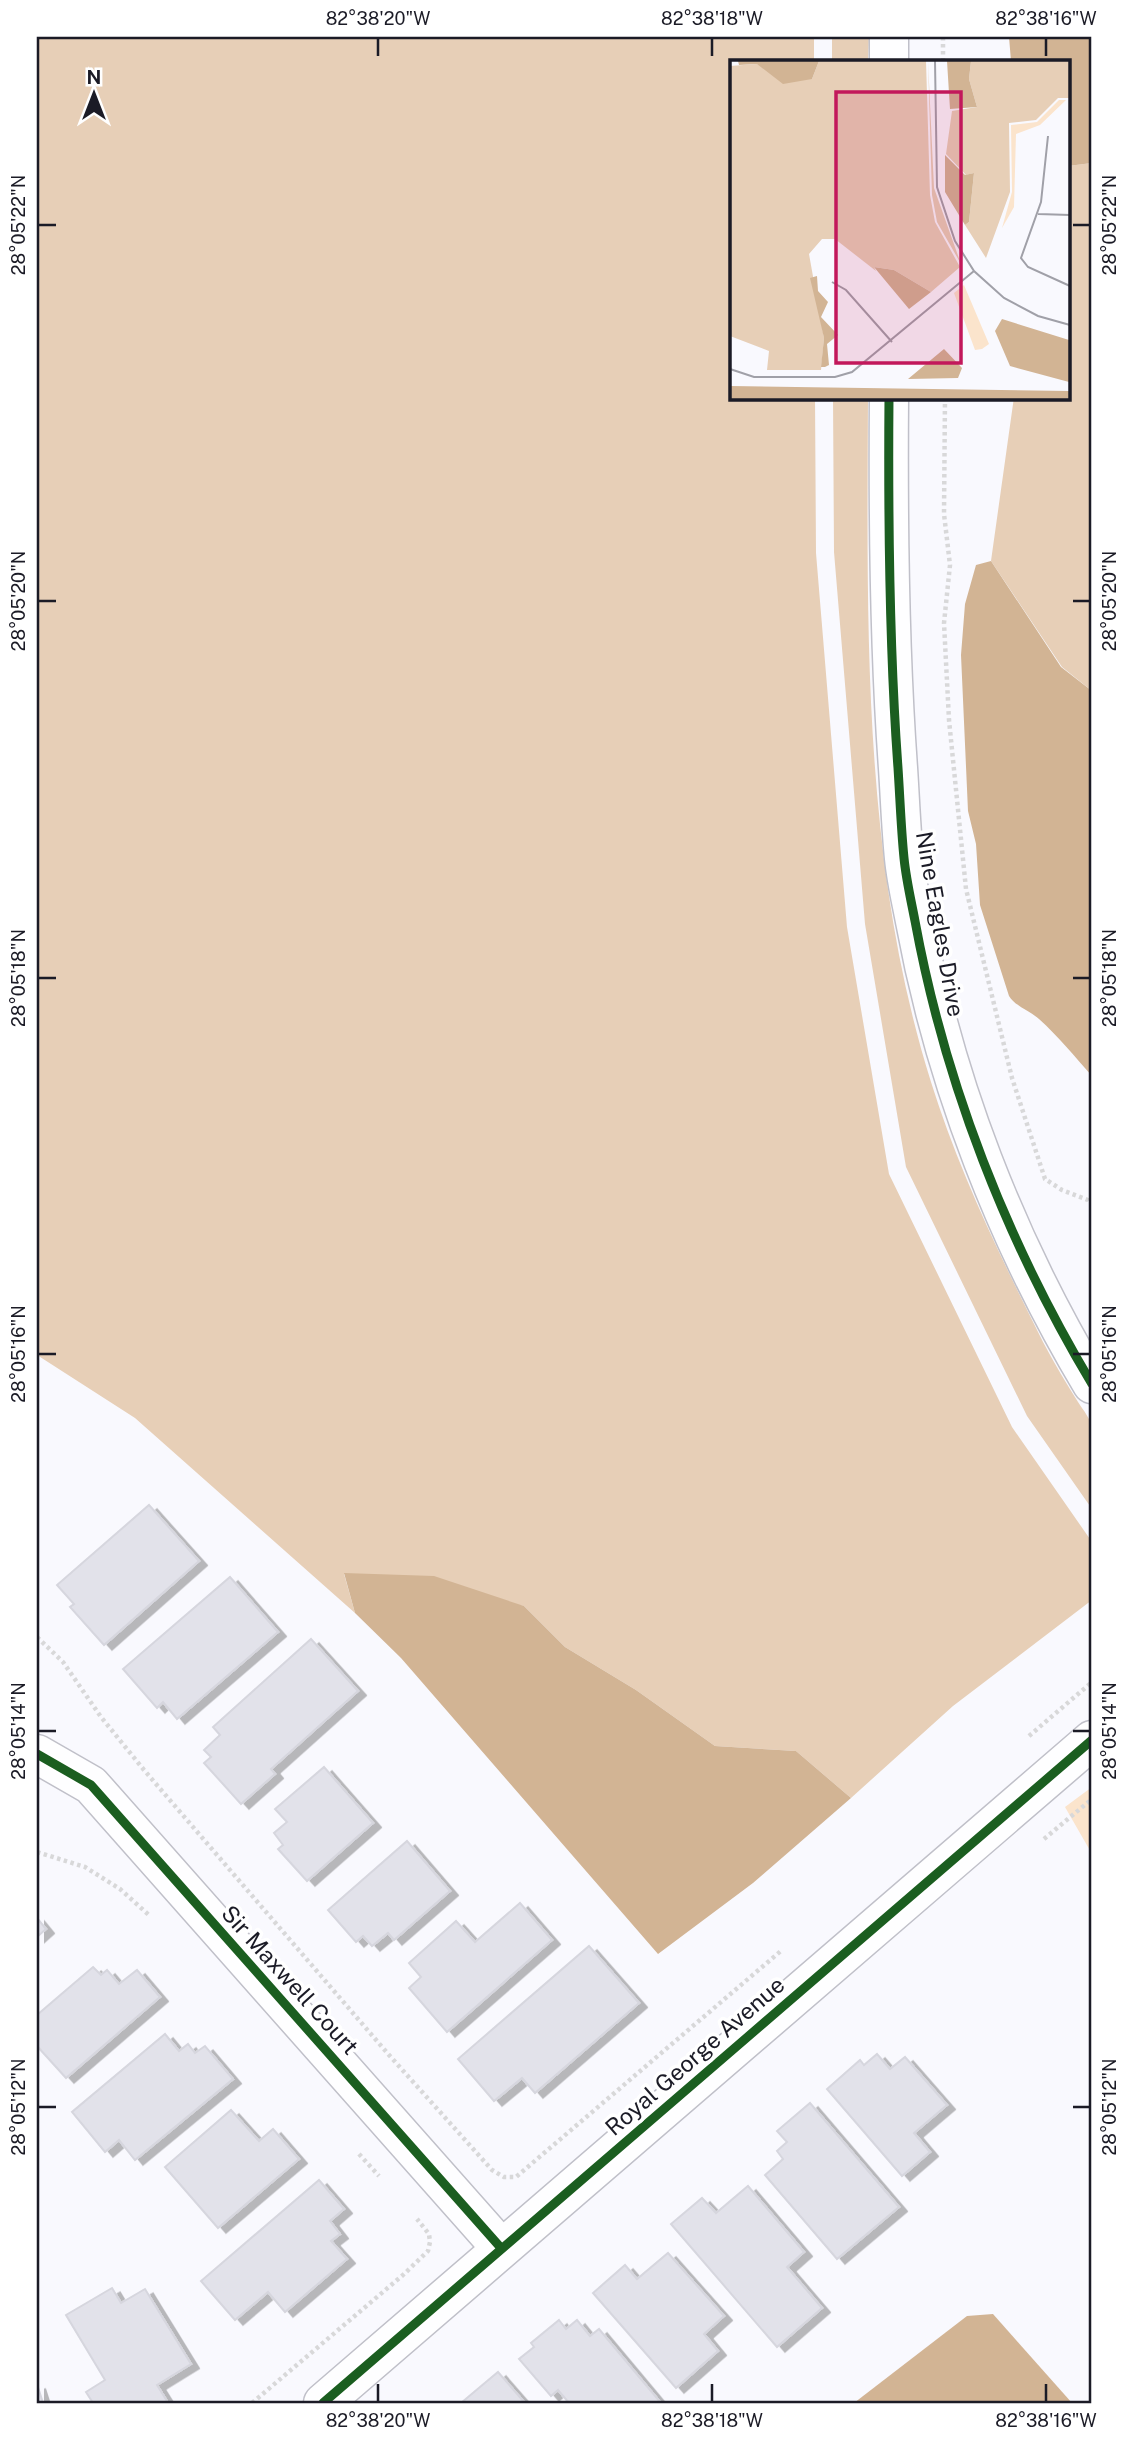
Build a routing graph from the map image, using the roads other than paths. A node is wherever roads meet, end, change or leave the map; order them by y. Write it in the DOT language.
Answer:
graph roads {
  1 [pos="889,37"];
  2 [pos="889,60"];
  3 [pos="889,399"];
  4 [pos="1080,1337"];
  5 [pos="1092,1384"];
  6 [pos="1092,1740"];
  7 [pos="37,1754"];
  8 [pos="501,2248"];
  9 [pos="323,2403"];
  1 -- 2 [label="street"];
  3 -- 4 [label="street, Nine Eagles Drive"];
  4 -- 5 [label="street, Nine Eagles Drive"];
  6 -- 8 [label="street, Royal George Avenue"];
  7 -- 8 [label="street, Sir Maxwell Court"];
  8 -- 9 [label="street, Royal George Avenue"];
}
